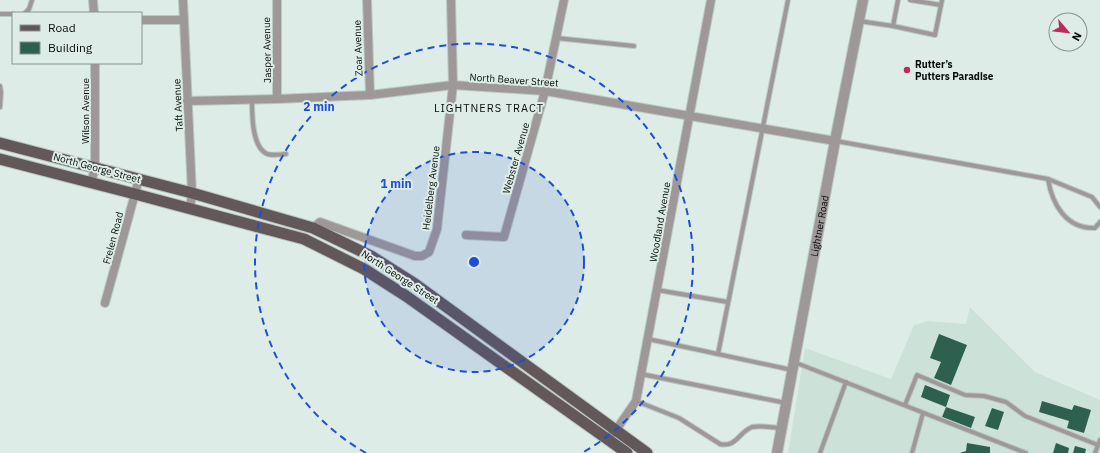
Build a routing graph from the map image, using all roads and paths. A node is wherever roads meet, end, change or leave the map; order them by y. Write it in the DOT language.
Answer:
graph roads {
  1 [pos="32,0"];
  2 [pos="93,0"];
  3 [pos="184,0"];
  4 [pos="276,0"];
  5 [pos="367,0"];
  6 [pos="451,0"];
  7 [pos="564,0"];
  8 [pos="711,0"];
  9 [pos="788,0"];
  10 [pos="863,0"];
  11 [pos="898,0"];
  12 [pos="910,0"];
  13 [pos="942,0"];
  14 [pos="941,5"];
  15 [pos="26,12"];
  16 [pos="94,12"];
  17 [pos="0,14"];
  18 [pos="12,14"];
  19 [pos="142,20"];
  20 [pos="184,20"];
  21 [pos="859,21"];
  22 [pos="893,26"];
  23 [pos="556,38"];
  24 [pos="634,46"];
  25 [pos="95,64"];
  26 [pos="453,85"];
  27 [pos="0,86"];
  28 [pos="545,90"];
  29 [pos="370,95"];
  30 [pos="278,99"];
  31 [pos="252,100"];
  32 [pos="187,101"];
  33 [pos="0,107"];
  34 [pos="690,115"];
  35 [pos="763,128"];
  36 [pos="835,141"];
  37 [pos="0,143"];
  38 [pos="286,154"];
  39 [pos="0,159"];
  40 [pos="95,167"];
  41 [pos="1048,178"];
  42 [pos="139,180"];
  43 [pos="91,183"];
  44 [pos="192,193"];
  45 [pos="135,194"];
  46 [pos="1100,207"];
  47 [pos="190,209"];
  48 [pos="1100,222"];
  49 [pos="313,228"];
  50 [pos="466,235"];
  51 [pos="657,290"];
  52 [pos="728,302"];
  53 [pos="105,303"];
  54 [pos="648,339"];
  55 [pos="718,354"];
  56 [pos="793,365"];
  57 [pos="641,374"];
  58 [pos="846,382"];
  59 [pos="636,401"];
  60 [pos="786,403"];
  61 [pos="904,405"];
  62 [pos="923,413"];
  63 [pos="782,428"];
  64 [pos="616,430"];
  65 [pos="608,439"];
  66 [pos="1100,440"];
  67 [pos="1098,445"];
  68 [pos="627,453"];
  69 [pos="647,453"];
  70 [pos="777,453"];
  71 [pos="820,453"];
  72 [pos="912,453"];
  73 [pos="1026,453"];
  74 [pos="1095,453"];
  1 -- 15 [label="lane"];
  2 -- 16 [label="street"];
  3 -- 20 [label="street, Taft Avenue"];
  4 -- 30 [label="street, Jasper Avenue"];
  5 -- 29 [label="street, Zoar Avenue"];
  6 -- 26 [label="street, Heidelberg Avenue"];
  7 -- 23 [label="street, Webster Avenue"];
  8 -- 34 [label="street, Woodland Avenue"];
  9 -- 35 [label="lane"];
  10 -- 21 [label="street, Lightner Road"];
  11 -- 22 [label="lane"];
  12 -- 14 [label="lane"];
  13 -- 14 [label="lane"];
  14 -- 22 [label="lane"];
  17 -- 18 [label="lane"];
  19 -- 20 [label="street"];
  20 -- 32 [label="street, Taft Avenue"];
  21 -- 22 [label="lane"];
  21 -- 36 [label="street, Lightner Road"];
  23 -- 24 [label="lane"];
  23 -- 28 [label="street, Webster Avenue"];
  25 -- 40 [label="street, Wilson Avenue"];
  26 -- 28 [label="street, North Beaver Street"];
  26 -- 29 [label="street, North Beaver Street"];
  26 -- 49 [label="street, Heidelberg Avenue"];
  27 -- 33 [label="lane"];
  28 -- 34 [label="street, North Beaver Street"];
  28 -- 50 [label="street, Webster Avenue"];
  29 -- 30 [label="street, North Beaver Street"];
  30 -- 31 [label="street, North Beaver Street"];
  31 -- 32 [label="street, North Beaver Street"];
  31 -- 38 [label="lane"];
  32 -- 44 [label="street, Taft Avenue"];
  34 -- 35 [label="street, North Beaver Street"];
  34 -- 51 [label="street, Woodland Avenue"];
  35 -- 36 [label="street, North Beaver Street"];
  35 -- 52 [label="lane"];
  36 -- 41 [label="lane"];
  36 -- 56 [label="street, Lightner Road"];
  37 -- 40 [label="main road, North George Street"];
  39 -- 43 [label="main road, North George Street"];
  40 -- 42 [label="main road, North George Street"];
  40 -- 43 [label="street, Wilson Avenue"];
  41 -- 46 [label="lane"];
  41 -- 48 [label="lane"];
  42 -- 44 [label="main road, North George Street"];
  42 -- 45 [label="street, Frelen Road"];
  43 -- 45 [label="main road, North George Street"];
  44 -- 47 [label="street, Taft Avenue"];
  44 -- 49 [label="main road, North George Street"];
  45 -- 47 [label="main road, North George Street"];
  45 -- 53 [label="street, Frelen Road"];
  47 -- 65 [label="main road, North George Street"];
  49 -- 64 [label="main road, North George Street"];
  51 -- 52 [label="lane"];
  51 -- 54 [label="street, Woodland Avenue"];
  52 -- 55 [label="lane"];
  54 -- 55 [label="lane"];
  54 -- 57 [label="street, Woodland Avenue"];
  55 -- 56 [label="lane"];
  56 -- 58 [label="lane"];
  56 -- 60 [label="street, Lightner Road"];
  57 -- 59 [label="street, Woodland Avenue"];
  57 -- 60 [label="lane"];
  58 -- 61 [label="lane"];
  58 -- 71 [label="lane"];
  59 -- 63 [label="lane"];
  59 -- 64 [label="street, Woodland Avenue"];
  60 -- 63 [label="street, Lightner Road"];
  61 -- 62 [label="lane"];
  61 -- 67 [label="lane"];
  62 -- 72 [label="lane"];
  62 -- 73 [label="lane"];
  63 -- 70 [label="street, Lightner Road"];
  64 -- 65 [label="street, Woodland Avenue"];
  64 -- 69 [label="main road, North George Street"];
  65 -- 68 [label="main road, North George Street"];
  66 -- 67 [label="lane"];
  67 -- 74 [label="lane"];
}
